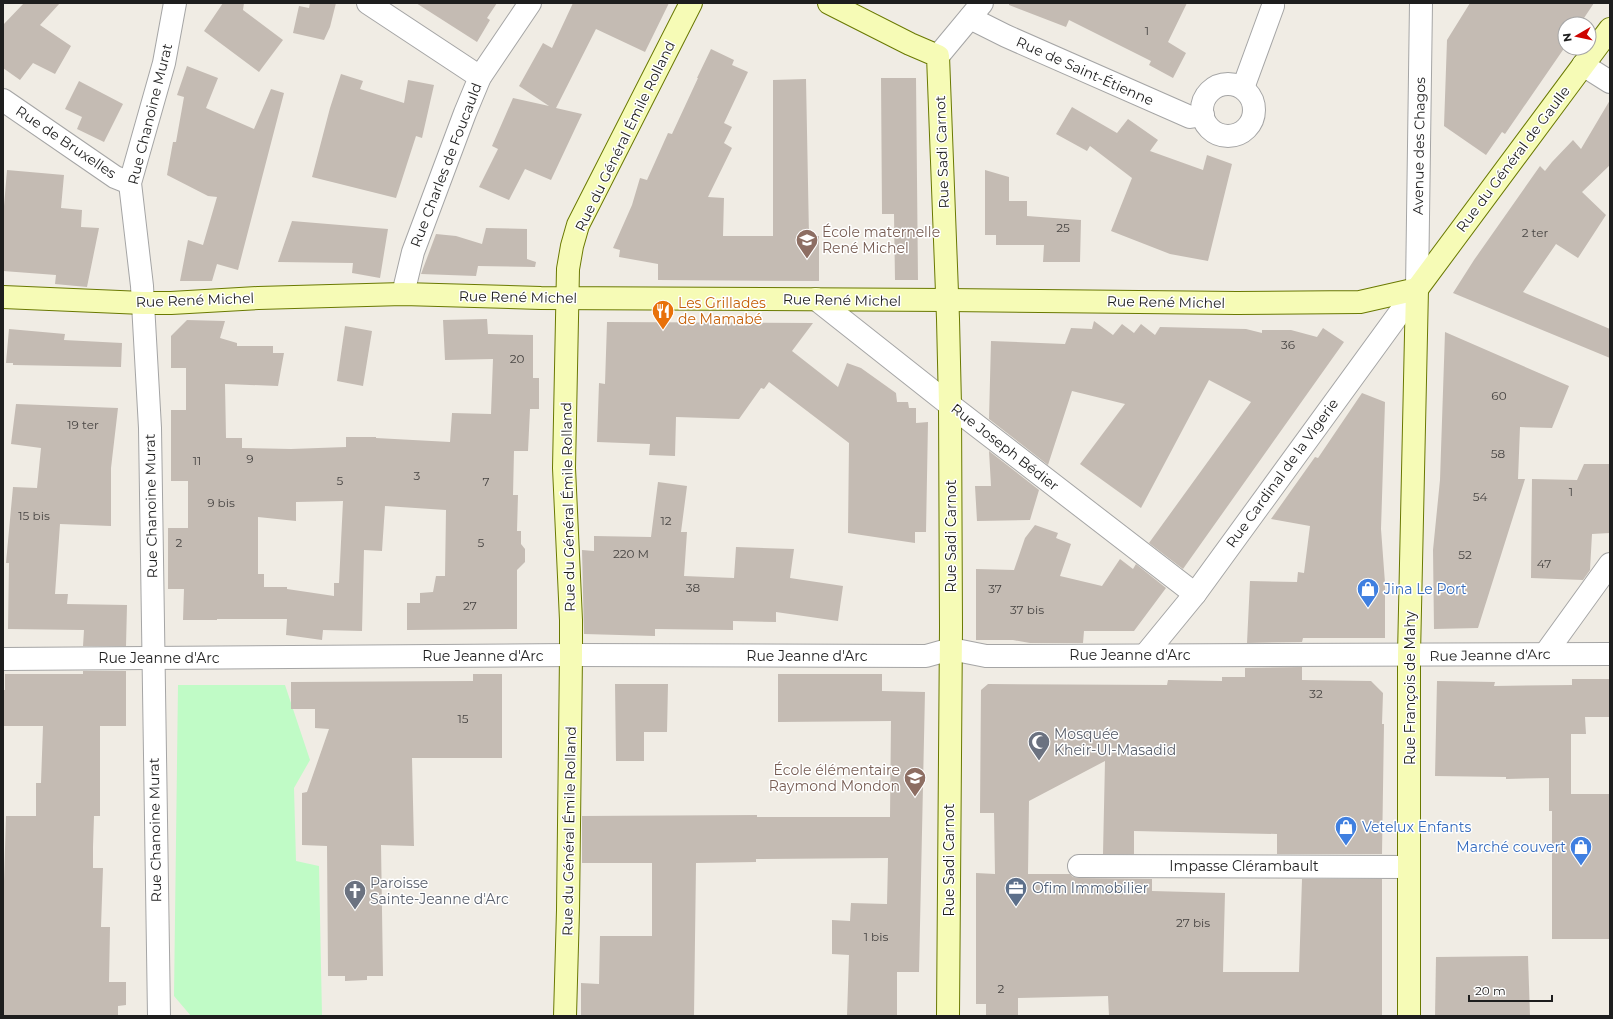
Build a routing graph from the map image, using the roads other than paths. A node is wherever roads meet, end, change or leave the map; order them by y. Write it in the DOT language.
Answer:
graph roads {
  1 [pos="175,3"];
  2 [pos="368,3"];
  3 [pos="530,3"];
  4 [pos="692,3"];
  5 [pos="829,3"];
  6 [pos="1421,3"];
  7 [pos="1273,6"];
  8 [pos="976,11"];
  9 [pos="1610,29"];
  10 [pos="938,56"];
  11 [pos="1583,65"];
  12 [pos="480,77"];
  13 [pos="1610,82"];
  14 [pos="1242,88"];
  15 [pos="3,100"];
  16 [pos="1203,116"];
  17 [pos="130,183"];
  18 [pos="1417,289"];
  19 [pos="403,294"];
  20 [pos="3,297"];
  21 [pos="566,298"];
  22 [pos="816,299"];
  23 [pos="947,300"];
  24 [pos="143,303"];
  25 [pos="950,405"];
  26 [pos="1610,564"];
  27 [pos="1195,594"];
  28 [pos="951,649"];
  29 [pos="1545,654"];
  30 [pos="1610,654"];
  31 [pos="571,655"];
  32 [pos="1145,655"];
  33 [pos="1409,655"];
  34 [pos="152,658"];
  35 [pos="3,659"];
  36 [pos="1079,866"];
  37 [pos="1409,867"];
  38 [pos="158,1016"];
  39 [pos="565,1016"];
  40 [pos="948,1016"];
  41 [pos="1409,1016"];
  1 -- 17 [label="street, Rue Chanoine Murat"];
  2 -- 12 [label="street"];
  3 -- 12 [label="street, Rue Charles de Foucauld"];
  4 -- 21 [label="street, Rue du Général Émile Rolland"];
  5 -- 10 [label="street"];
  6 -- 18 [label="street, Avenue des Chagos"];
  7 -- 14 [label="street"];
  8 -- 10 [label="street"];
  8 -- 16 [label="street, Rue de Saint-Étienne"];
  9 -- 11 [label="street, Rue du Général de Gaulle"];
  10 -- 23 [label="street, Rue Sadi Carnot"];
  11 -- 13 [label="street"];
  11 -- 18 [label="street, Rue du Général de Gaulle"];
  12 -- 19 [label="street, Rue Charles de Foucauld"];
  14 -- 16 [label="street"];
  14 -- 16 [label="street"];
  15 -- 17 [label="street, Rue de Bruxelles"];
  17 -- 24 [label="street, Rue Chanoine Murat"];
  18 -- 23 [label="street, Rue René Michel"];
  18 -- 27 [label="street, Rue Cardinal de la Vigerie"];
  18 -- 33 [label="street, Rue François de Mahy"];
  19 -- 21 [label="street, Rue René Michel"];
  19 -- 24 [label="street, Rue René Michel"];
  20 -- 24 [label="street, Rue René Michel"];
  21 -- 22 [label="street, Rue René Michel"];
  21 -- 31 [label="street, Rue du Général Émile Rolland"];
  22 -- 23 [label="street, Rue René Michel"];
  22 -- 25 [label="street, Rue Joseph Bédier"];
  23 -- 25 [label="street, Rue Sadi Carnot"];
  24 -- 34 [label="street, Rue Chanoine Murat"];
  25 -- 27 [label="street, Rue Joseph Bédier"];
  25 -- 28 [label="street, Rue Sadi Carnot"];
  26 -- 29 [label="street"];
  27 -- 32 [label="street, Rue Cardinal de la Vigerie"];
  28 -- 31 [label="street, Rue Jeanne d'Arc"];
  28 -- 32 [label="street, Rue Jeanne d'Arc"];
  28 -- 40 [label="street, Rue Sadi Carnot"];
  29 -- 30 [label="street, Rue Jeanne d'Arc"];
  29 -- 33 [label="street, Rue Jeanne d'Arc"];
  31 -- 34 [label="street, Rue Jeanne d'Arc"];
  31 -- 39 [label="street, Rue du Général Émile Rolland"];
  32 -- 33 [label="street, Rue Jeanne d'Arc"];
  33 -- 37 [label="street, Rue François de Mahy"];
  34 -- 35 [label="street, Rue Jeanne d'Arc"];
  34 -- 38 [label="street, Rue Chanoine Murat"];
  36 -- 37 [label="street, Impasse Clérambault"];
  37 -- 41 [label="street, Rue François de Mahy"];
}
